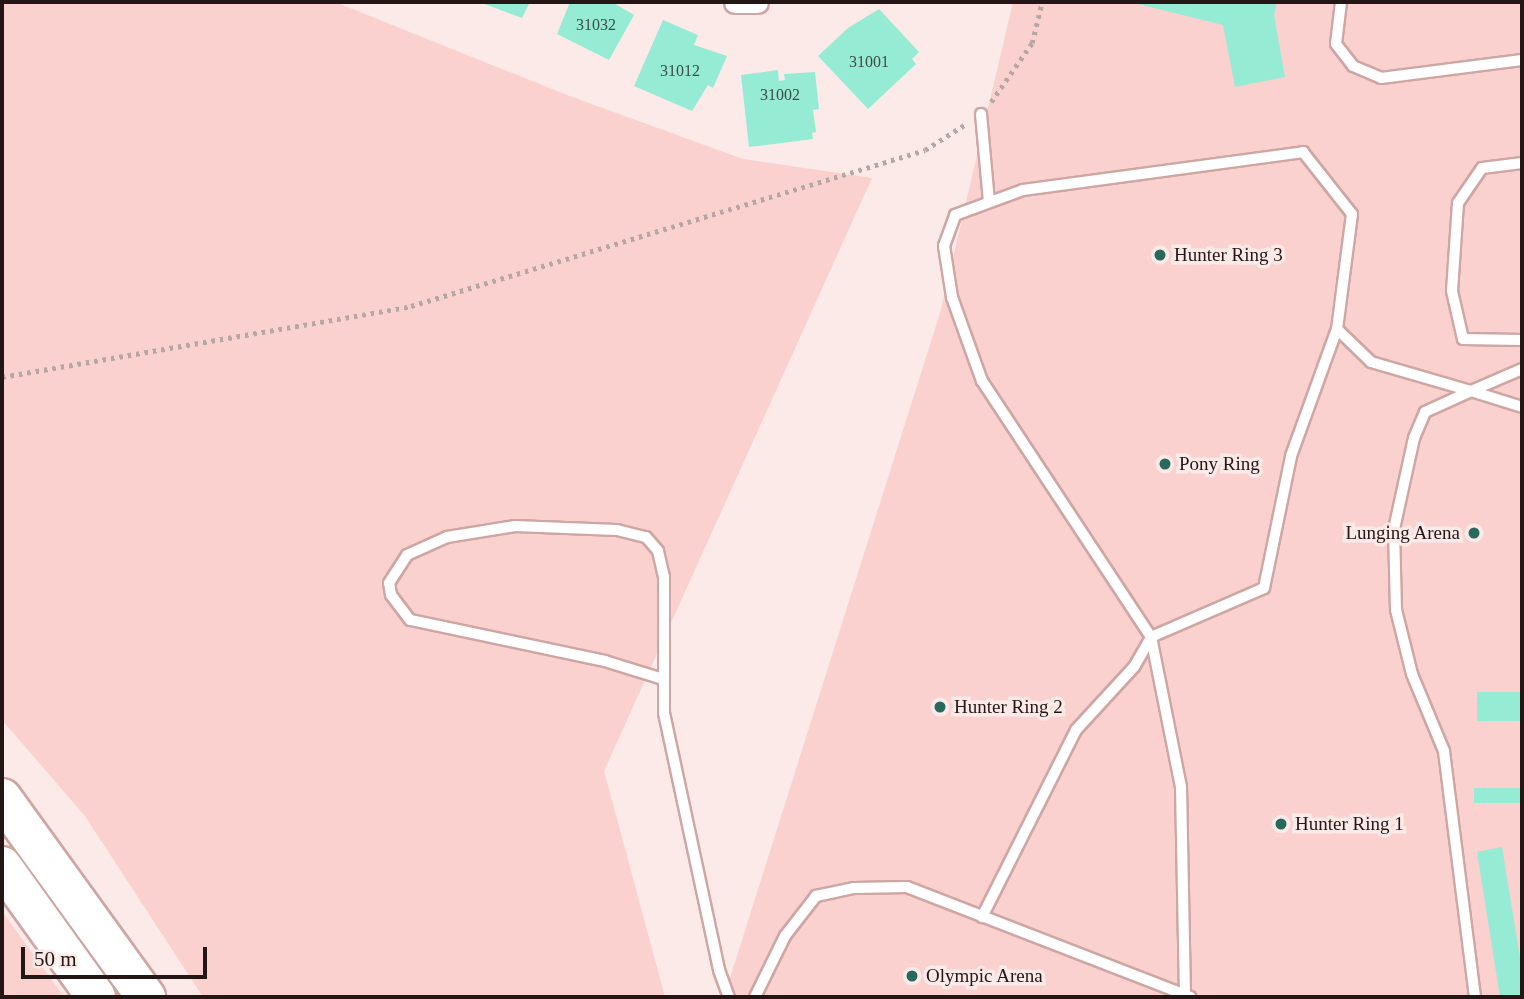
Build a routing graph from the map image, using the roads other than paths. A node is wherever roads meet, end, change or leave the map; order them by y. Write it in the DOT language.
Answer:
graph roads {
  1 [pos="735,2"];
  2 [pos="757,2"];
  3 [pos="1341,2"];
  4 [pos="1522,60"];
  5 [pos="981,114"];
  6 [pos="1522,163"];
  7 [pos="989,202"];
  8 [pos="1337,329"];
  9 [pos="1522,340"];
  10 [pos="1522,369"];
  11 [pos="1471,391"];
  12 [pos="1522,407"];
  13 [pos="1151,637"];
  14 [pos="663,679"];
  15 [pos="2,798"];
  16 [pos="2,866"];
  17 [pos="982,917"];
  18 [pos="1187,996"];
  19 [pos="96,997"];
  20 [pos="146,997"];
  21 [pos="729,997"];
  22 [pos="755,997"];
  23 [pos="1475,997"];
  1 -- 2 [label="street"];
  3 -- 4 [label="lane"];
  5 -- 7 [label="lane"];
  6 -- 9 [label="lane"];
  7 -- 8 [label="lane"];
  7 -- 13 [label="lane"];
  8 -- 11 [label="lane"];
  8 -- 13 [label="lane"];
  10 -- 11 [label="lane"];
  11 -- 12 [label="lane"];
  11 -- 23 [label="lane"];
  13 -- 17 [label="lane"];
  13 -- 18 [label="lane"];
  14 -- 14 [label="lane"];
  14 -- 21 [label="lane"];
  15 -- 20 [label="highway"];
  16 -- 19 [label="highway"];
  17 -- 18 [label="lane"];
  17 -- 22 [label="lane"];
}
